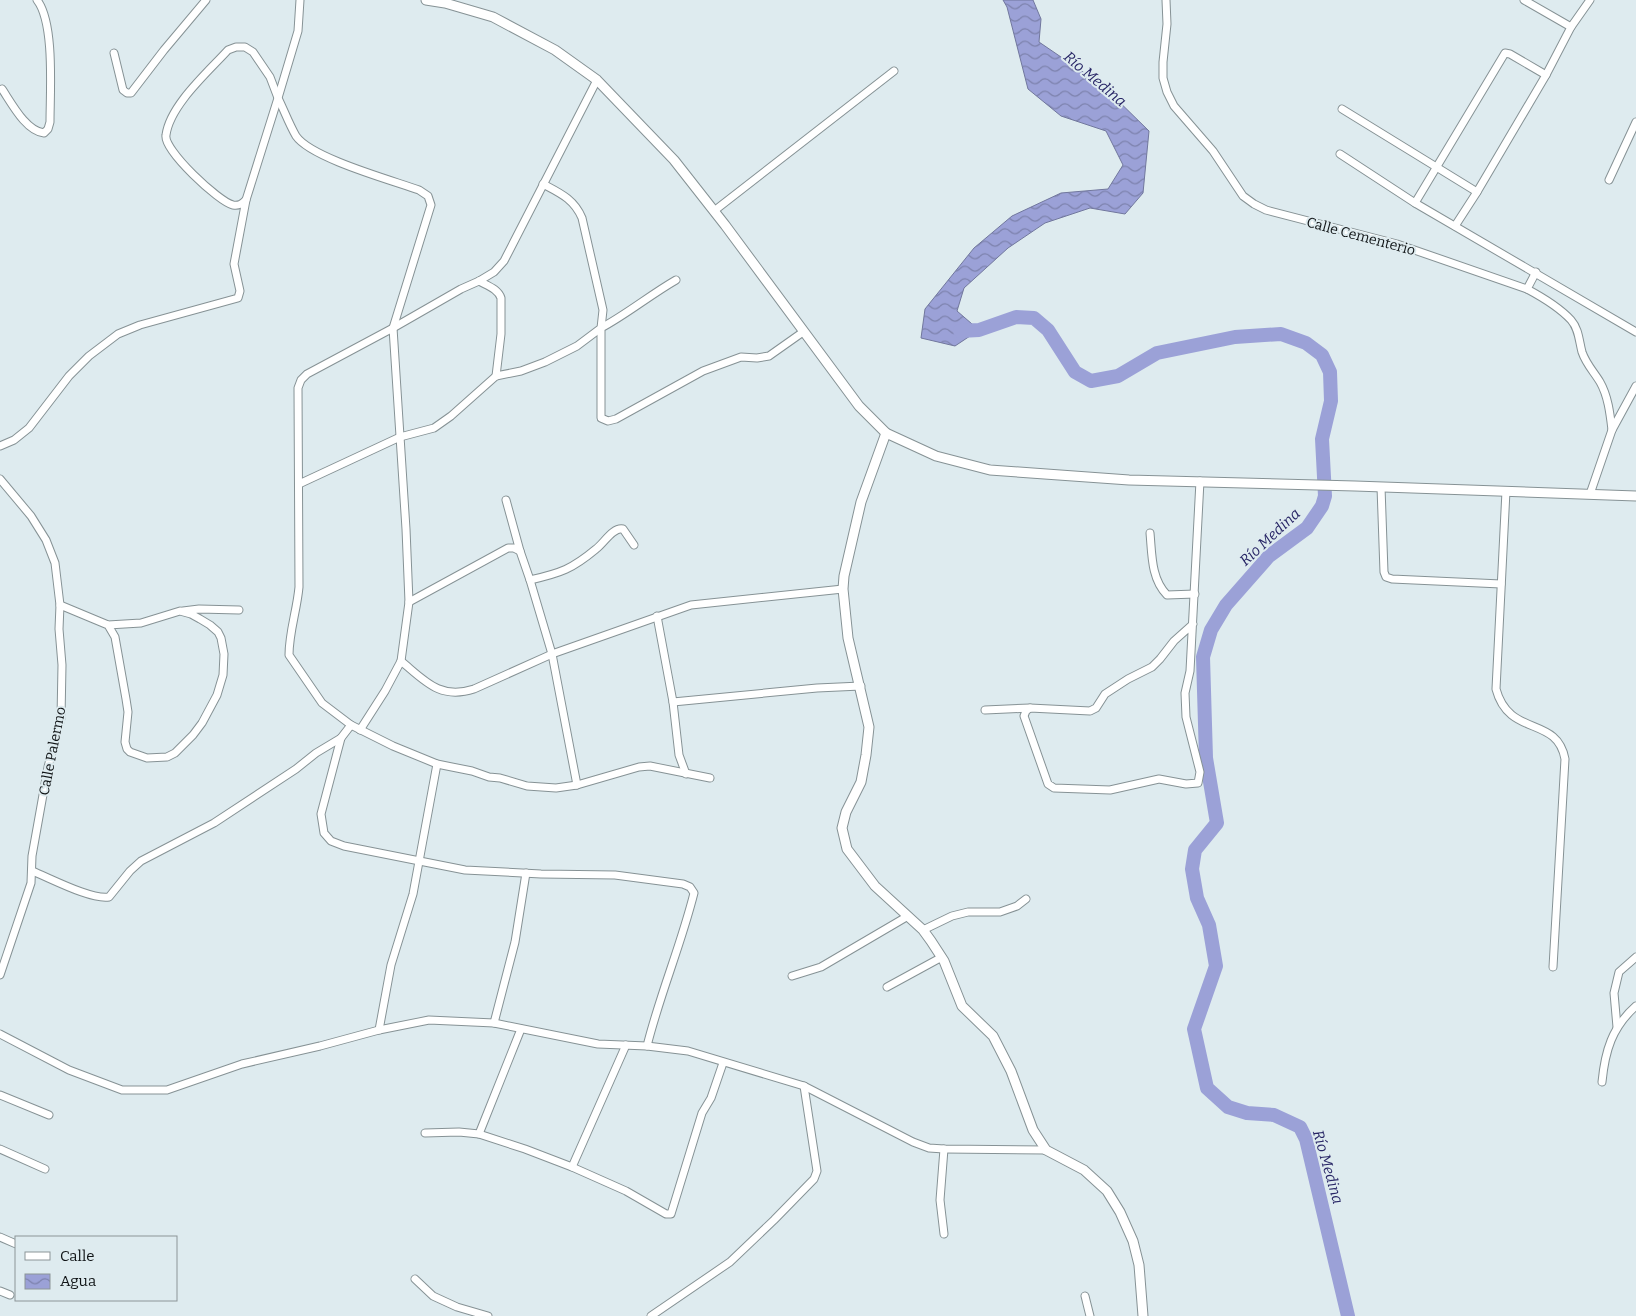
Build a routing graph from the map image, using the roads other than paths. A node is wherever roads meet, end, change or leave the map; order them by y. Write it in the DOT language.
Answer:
graph roads {
  1 [pos="37,0"];
  2 [pos="206,0"];
  3 [pos="300,0"];
  4 [pos="426,0"];
  5 [pos="1166,0"];
  6 [pos="1524,0"];
  7 [pos="1590,0"];
  8 [pos="1571,27"];
  9 [pos="114,53"];
  10 [pos="894,71"];
  11 [pos="1546,75"];
  12 [pos="597,80"];
  13 [pos="2,89"];
  14 [pos="278,98"];
  15 [pos="1342,109"];
  16 [pos="1636,122"];
  17 [pos="1340,154"];
  18 [pos="1437,168"];
  19 [pos="1609,180"];
  20 [pos="543,184"];
  21 [pos="1477,192"];
  22 [pos="246,200"];
  23 [pos="1415,203"];
  24 [pos="714,211"];
  25 [pos="1455,226"];
  26 [pos="1536,272"];
  27 [pos="676,280"];
  28 [pos="480,281"];
  29 [pos="1527,289"];
  30 [pos="392,328"];
  31 [pos="602,328"];
  32 [pos="803,332"];
  33 [pos="1636,332"];
  34 [pos="496,376"];
  35 [pos="1636,386"];
  36 [pos="1612,430"];
  37 [pos="886,433"];
  38 [pos="400,437"];
  39 [pos="0,446"];
  40 [pos="0,479"];
  41 [pos="1200,481"];
  42 [pos="299,484"];
  43 [pos="1381,487"];
  44 [pos="1506,491"];
  45 [pos="1590,494"];
  46 [pos="1636,496"];
  47 [pos="506,500"];
  48 [pos="1150,533"];
  49 [pos="634,545"];
  50 [pos="520,551"];
  51 [pos="530,580"];
  52 [pos="1501,584"];
  53 [pos="843,589"];
  54 [pos="1195,594"];
  55 [pos="409,602"];
  56 [pos="60,606"];
  57 [pos="239,610"];
  58 [pos="180,611"];
  59 [pos="657,616"];
  60 [pos="1193,624"];
  61 [pos="108,625"];
  62 [pos="552,654"];
  63 [pos="401,661"];
  64 [pos="861,686"];
  65 [pos="673,702"];
  66 [pos="1030,708"];
  67 [pos="985,710"];
  68 [pos="351,725"];
  69 [pos="360,730"];
  70 [pos="342,738"];
  71 [pos="437,764"];
  72 [pos="686,774"];
  73 [pos="710,778"];
  74 [pos="577,785"];
  75 [pos="420,861"];
  76 [pos="32,871"];
  77 [pos="526,874"];
  78 [pos="1026,899"];
  79 [pos="908,916"];
  80 [pos="922,930"];
  81 [pos="942,957"];
  82 [pos="1636,957"];
  83 [pos="1553,967"];
  84 [pos="0,975"];
  85 [pos="792,976"];
  86 [pos="887,987"];
  87 [pos="1636,1006"];
  88 [pos="494,1023"];
  89 [pos="1617,1027"];
  90 [pos="521,1029"];
  91 [pos="380,1030"];
  92 [pos="0,1034"];
  93 [pos="626,1045"];
  94 [pos="647,1046"];
  95 [pos="723,1063"];
  96 [pos="1602,1082"];
  97 [pos="804,1086"];
  98 [pos="0,1095"];
  99 [pos="49,1115"];
  100 [pos="425,1133"];
  101 [pos="479,1134"];
  102 [pos="0,1149"];
  103 [pos="944,1149"];
  104 [pos="1046,1150"];
  105 [pos="572,1166"];
  106 [pos="45,1169"];
  107 [pos="944,1234"];
  108 [pos="0,1237"];
  109 [pos="15,1244"];
  110 [pos="415,1279"];
  111 [pos="0,1291"];
  112 [pos="10,1295"];
  113 [pos="1085,1296"];
  114 [pos="488,1316"];
  115 [pos="651,1316"];
  116 [pos="1090,1316"];
  117 [pos="1144,1316"];
  1 -- 13 [label="street"];
  2 -- 9 [label="street"];
  3 -- 14 [label="street"];
  4 -- 12 [label="main road"];
  5 -- 29 [label="street, Calle Cementerio"];
  6 -- 8 [label="street"];
  7 -- 8 [label="street"];
  8 -- 11 [label="street"];
  10 -- 24 [label="street"];
  11 -- 18 [label="street"];
  11 -- 21 [label="street"];
  12 -- 20 [label="street"];
  12 -- 24 [label="main road"];
  14 -- 22 [label="street"];
  14 -- 22 [label="street"];
  14 -- 30 [label="street"];
  15 -- 18 [label="street"];
  16 -- 19 [label="street"];
  17 -- 23 [label="street"];
  18 -- 21 [label="street"];
  18 -- 23 [label="street"];
  20 -- 28 [label="street"];
  20 -- 31 [label="street"];
  21 -- 25 [label="street"];
  22 -- 39 [label="street"];
  23 -- 25 [label="street"];
  24 -- 32 [label="main road"];
  25 -- 26 [label="street"];
  26 -- 29 [label="street"];
  26 -- 33 [label="street"];
  27 -- 31 [label="street"];
  28 -- 30 [label="street"];
  28 -- 34 [label="street"];
  29 -- 36 [label="street, Calle Cementerio"];
  30 -- 38 [label="street"];
  30 -- 42 [label="street"];
  31 -- 32 [label="street"];
  31 -- 34 [label="street"];
  32 -- 37 [label="main road"];
  34 -- 38 [label="street"];
  35 -- 36 [label="street"];
  36 -- 45 [label="street"];
  37 -- 41 [label="main road"];
  37 -- 53 [label="main road"];
  38 -- 42 [label="street"];
  38 -- 55 [label="street"];
  40 -- 56 [label="street, Calle Palermo"];
  41 -- 43 [label="main road"];
  41 -- 54 [label="street"];
  42 -- 68 [label="street"];
  43 -- 44 [label="main road"];
  43 -- 52 [label="street"];
  44 -- 45 [label="main road"];
  44 -- 52 [label="street"];
  45 -- 46 [label="main road"];
  47 -- 50 [label="street"];
  48 -- 54 [label="street"];
  49 -- 51 [label="street"];
  50 -- 51 [label="street"];
  50 -- 55 [label="street"];
  51 -- 62 [label="street"];
  52 -- 83 [label="street"];
  53 -- 59 [label="street"];
  53 -- 64 [label="main road"];
  54 -- 60 [label="street"];
  55 -- 63 [label="street"];
  56 -- 61 [label="street"];
  56 -- 76 [label="street, Calle Palermo"];
  57 -- 58 [label="street"];
  58 -- 61 [label="street"];
  58 -- 61 [label="street"];
  59 -- 62 [label="street"];
  59 -- 65 [label="street"];
  60 -- 66 [label="street"];
  60 -- 66 [label="street"];
  62 -- 63 [label="street"];
  62 -- 74 [label="street"];
  63 -- 69 [label="street"];
  64 -- 65 [label="street"];
  64 -- 79 [label="main road"];
  65 -- 72 [label="street"];
  66 -- 67 [label="street"];
  68 -- 69 [label="street"];
  68 -- 70 [label="street"];
  69 -- 71 [label="street"];
  70 -- 75 [label="street"];
  70 -- 76 [label="street"];
  71 -- 74 [label="street"];
  71 -- 75 [label="street"];
  72 -- 73 [label="street"];
  72 -- 74 [label="street"];
  75 -- 77 [label="street"];
  75 -- 91 [label="street"];
  76 -- 84 [label="street, Calle Palermo"];
  77 -- 88 [label="street"];
  77 -- 94 [label="street"];
  78 -- 80 [label="street"];
  79 -- 80 [label="main road"];
  79 -- 85 [label="street"];
  80 -- 81 [label="main road"];
  81 -- 86 [label="street"];
  81 -- 104 [label="main road"];
  82 -- 89 [label="street"];
  87 -- 89 [label="street"];
  88 -- 90 [label="street"];
  88 -- 91 [label="street"];
  89 -- 96 [label="street"];
  90 -- 93 [label="street"];
  90 -- 101 [label="street"];
  91 -- 92 [label="street"];
  93 -- 94 [label="street"];
  93 -- 105 [label="street"];
  94 -- 95 [label="street"];
  95 -- 97 [label="street"];
  95 -- 105 [label="street"];
  97 -- 103 [label="street"];
  97 -- 115 [label="street"];
  98 -- 99 [label="street"];
  100 -- 101 [label="street"];
  101 -- 105 [label="street"];
  102 -- 106 [label="street"];
  103 -- 104 [label="street"];
  103 -- 107 [label="street"];
  104 -- 117 [label="main road"];
  108 -- 109 [label="street"];
  110 -- 114 [label="street"];
  111 -- 112 [label="street"];
  113 -- 116 [label="street"];
}
